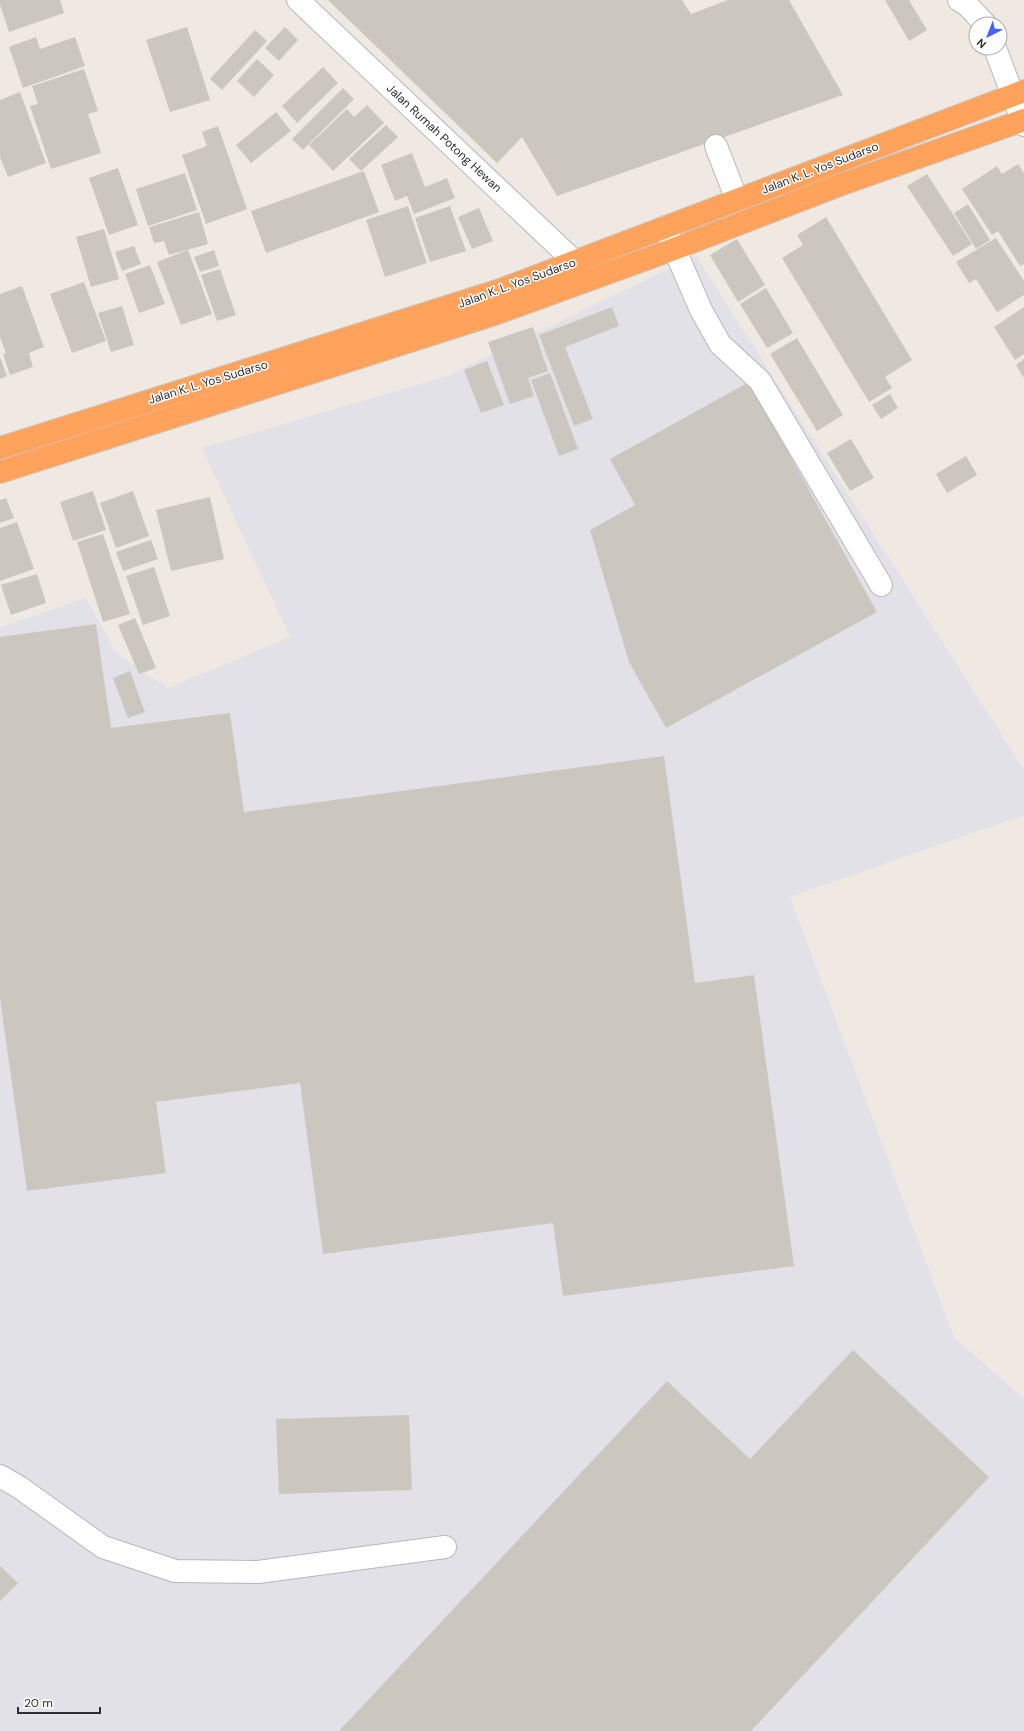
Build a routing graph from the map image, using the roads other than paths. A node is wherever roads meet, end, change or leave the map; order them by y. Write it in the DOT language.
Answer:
graph roads {
  1 [pos="298,0"];
  2 [pos="960,0"];
  3 [pos="977,16"];
  4 [pos="999,56"];
  5 [pos="1018,92"];
  6 [pos="1023,122"];
  7 [pos="716,146"];
  8 [pos="737,200"];
  9 [pos="665,227"];
  10 [pos="674,249"];
  11 [pos="575,262"];
  12 [pos="585,281"];
  13 [pos="0,448"];
  14 [pos="0,472"];
  15 [pos="881,585"];
  16 [pos="0,1476"];
  17 [pos="445,1547"];
  1 -- 11 [label="street, Jalan Rumah Potong Hewan"];
  2 -- 3 [label="street"];
  4 -- 5 [label="street"];
  5 -- 6 [label="street"];
  5 -- 8 [label="highway, Jalan K. L. Yos Sudarso"];
  6 -- 10 [label="highway, Jalan K. L. Yos Sudarso"];
  7 -- 8 [label="street"];
  8 -- 9 [label="highway, Jalan K. L. Yos Sudarso"];
  9 -- 10 [label="street"];
  9 -- 11 [label="highway, Jalan K. L. Yos Sudarso"];
  10 -- 12 [label="highway, Jalan K. L. Yos Sudarso"];
  10 -- 15 [label="street"];
  11 -- 12 [label="street, Jalan Rumah Potong Hewan"];
  11 -- 13 [label="highway, Jalan K. L. Yos Sudarso"];
  12 -- 14 [label="highway, Jalan K. L. Yos Sudarso"];
  16 -- 17 [label="street"];
}
